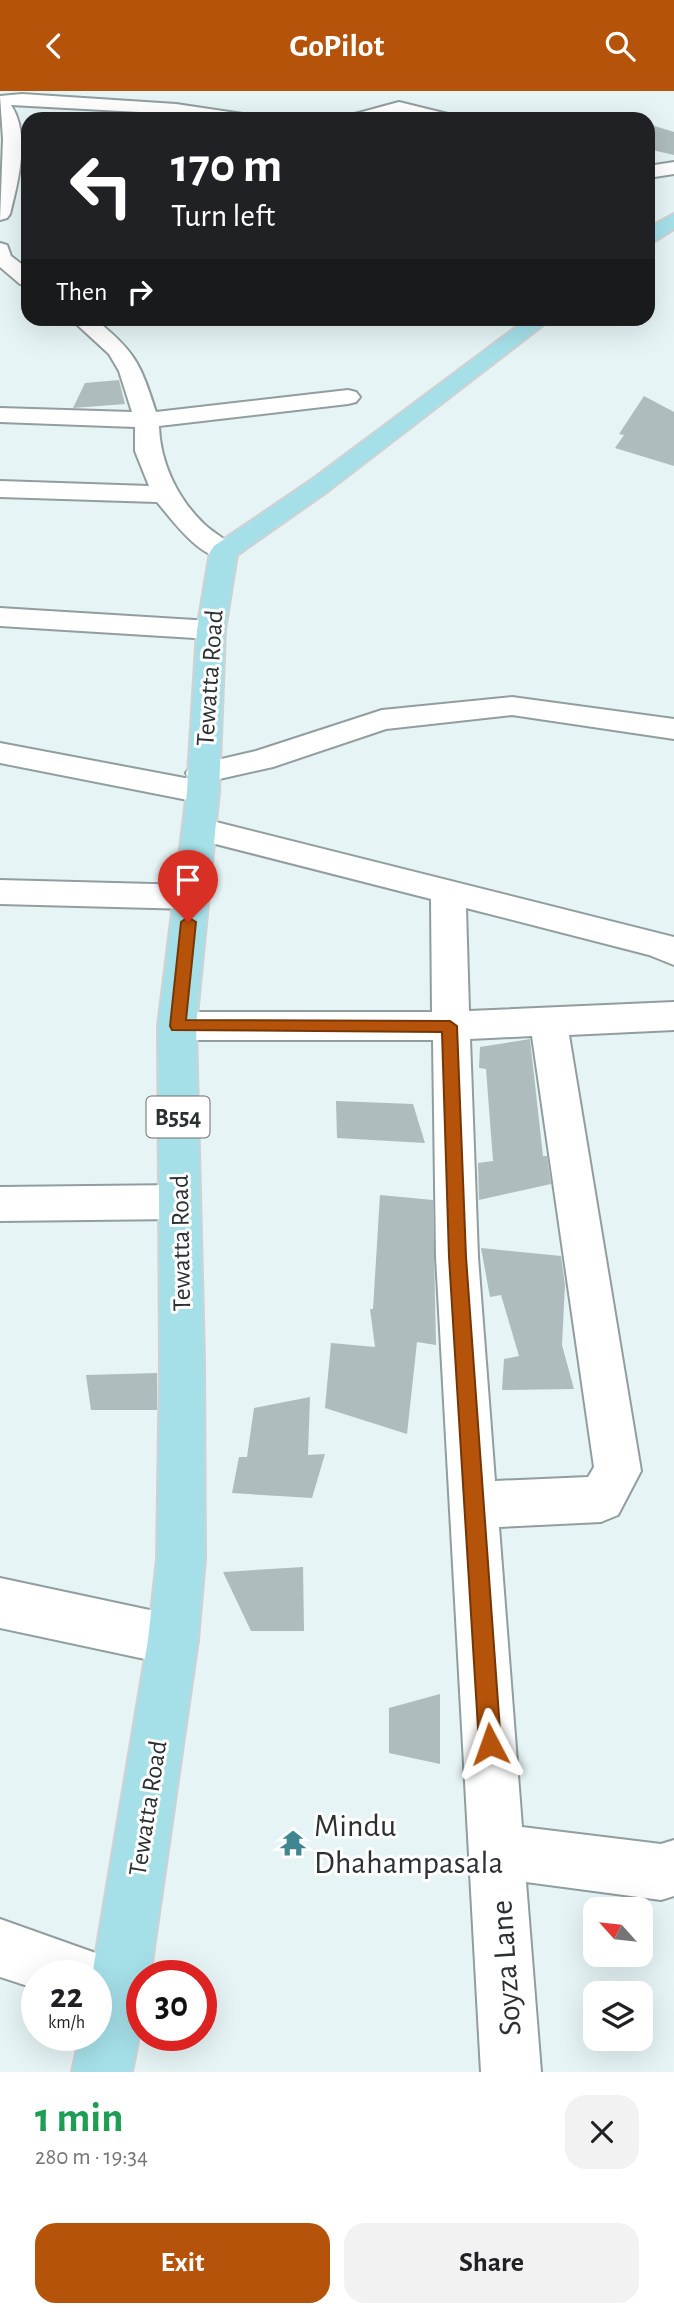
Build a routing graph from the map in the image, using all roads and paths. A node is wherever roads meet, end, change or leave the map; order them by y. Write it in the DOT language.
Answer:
graph roads {
  1 [pos="0,101"];
  2 [pos="187,112"];
  3 [pos="382,112"];
  4 [pos="419,112"];
  5 [pos="674,168"];
  6 [pos="655,171"];
  7 [pos="5,175"];
  8 [pos="0,214"];
  9 [pos="674,220"];
  10 [pos="655,232"];
  11 [pos="0,249"];
  12 [pos="21,274"];
  13 [pos="90,326"];
  14 [pos="531,326"];
  15 [pos="348,397"];
  16 [pos="0,415"];
  17 [pos="147,420"];
  18 [pos="0,489"];
  19 [pos="164,494"];
  20 [pos="224,552"];
  21 [pos="0,617"];
  22 [pos="211,630"];
  23 [pos="674,729"];
  24 [pos="0,753"];
  25 [pos="201,798"];
  26 [pos="0,892"];
  27 [pos="448,892"];
  28 [pos="191,897"];
  29 [pos="674,952"];
  30 [pos="674,1016"];
  31 [pos="548,1021"];
  32 [pos="177,1026"];
  33 [pos="450,1026"];
  34 [pos="179,1202"];
  35 [pos="0,1204"];
  36 [pos="474,1505"];
  37 [pos="0,1604"];
  38 [pos="173,1640"];
  39 [pos="497,1851"];
  40 [pos="674,1868"];
  41 [pos="0,1948"];
  42 [pos="36,1960"];
  43 [pos="104,1960"];
  44 [pos="102,2051"];
  45 [pos="102,2072"];
  46 [pos="512,2072"];
  1 -- 2 [label="street"];
  1 -- 7 [label="street"];
  3 -- 4 [label="street"];
  5 -- 6 [label="street"];
  7 -- 8 [label="street"];
  9 -- 10 [label="main road"];
  11 -- 12 [label="street"];
  13 -- 17 [label="street"];
  14 -- 20 [label="main road"];
  15 -- 17 [label="street"];
  16 -- 17 [label="street"];
  17 -- 19 [label="street"];
  18 -- 19 [label="street"];
  19 -- 20 [label="street"];
  20 -- 22 [label="main road, Tewatta Road / B554"];
  21 -- 22 [label="street"];
  22 -- 25 [label="main road, Tewatta Road / B554"];
  23 -- 25 [label="street"];
  24 -- 25 [label="street"];
  25 -- 27 [label="street"];
  25 -- 28 [label="main road, Tewatta Road / B554"];
  26 -- 28 [label="street"];
  27 -- 29 [label="street"];
  27 -- 33 [label="street, Soyza Lane"];
  28 -- 32 [label="main road, Tewatta Road / B554"];
  30 -- 31 [label="street"];
  31 -- 33 [label="street"];
  31 -- 36 [label="street"];
  32 -- 33 [label="street"];
  32 -- 34 [label="main road, Tewatta Road / B554"];
  33 -- 36 [label="street, Soyza Lane"];
  34 -- 35 [label="street"];
  34 -- 38 [label="main road, Tewatta Road / B554"];
  36 -- 39 [label="street, Soyza Lane"];
  37 -- 38 [label="street"];
  38 -- 43 [label="main road, Tewatta Road / B554"];
  39 -- 40 [label="street"];
  39 -- 46 [label="street, Soyza Lane"];
  41 -- 42 [label="street"];
  44 -- 45 [label="main road, Tewatta Road / B554"];
}
